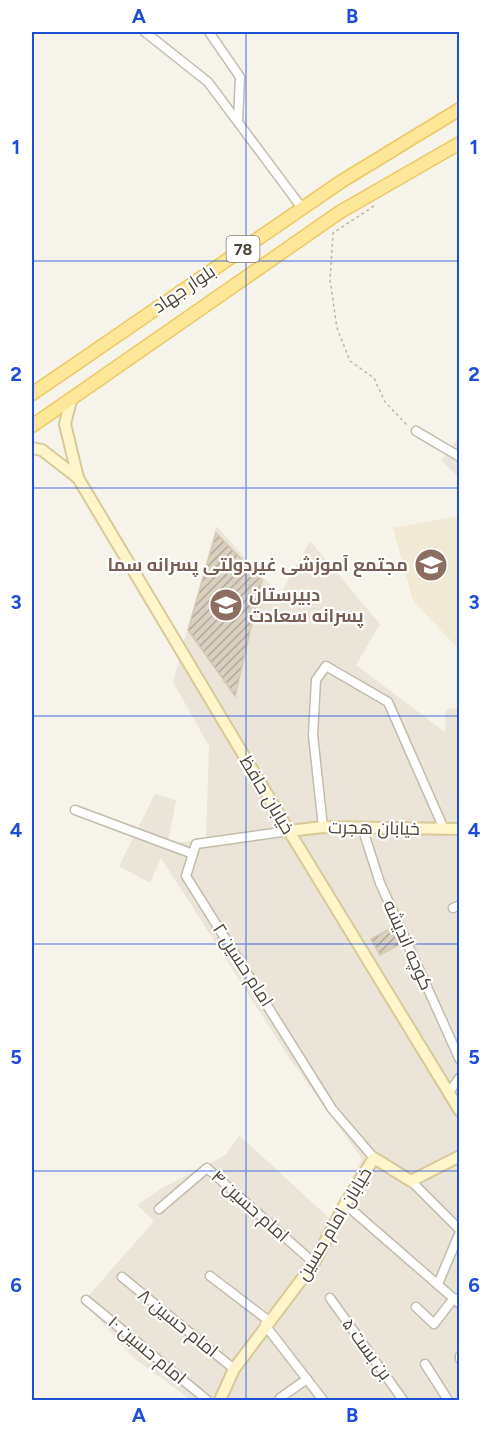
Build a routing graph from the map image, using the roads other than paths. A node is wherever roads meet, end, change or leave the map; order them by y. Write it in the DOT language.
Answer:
graph roads {
  1 [pos="145,32"];
  2 [pos="209,32"];
  3 [pos="459,109"];
  4 [pos="238,122"];
  5 [pos="459,143"];
  6 [pos="302,208"];
  7 [pos="32,394"];
  8 [pos="71,400"];
  9 [pos="32,426"];
  10 [pos="416,431"];
  11 [pos="32,448"];
  12 [pos="459,457"];
  13 [pos="78,478"];
  14 [pos="75,810"];
  15 [pos="323,827"];
  16 [pos="362,827"];
  17 [pos="444,829"];
  18 [pos="459,829"];
  19 [pos="289,831"];
  20 [pos="193,854"];
  21 [pos="459,1060"];
  22 [pos="459,1077"];
  23 [pos="448,1092"];
  24 [pos="459,1111"];
  25 [pos="459,1156"];
  26 [pos="374,1158"];
  27 [pos="411,1181"];
  28 [pos="345,1203"];
  29 [pos="159,1209"];
  30 [pos="459,1231"];
  31 [pos="314,1263"];
  32 [pos="210,1276"];
  33 [pos="122,1277"];
  34 [pos="438,1284"];
  35 [pos="330,1298"];
  36 [pos="86,1300"];
  37 [pos="457,1301"];
  38 [pos="416,1307"];
  39 [pos="267,1323"];
  40 [pos="425,1364"];
  41 [pos="234,1369"];
  42 [pos="307,1379"];
  43 [pos="280,1398"];
  44 [pos="207,1401"];
  45 [pos="220,1401"];
  46 [pos="323,1401"];
  47 [pos="403,1401"];
  48 [pos="448,1401"];
  1 -- 4 [label="street"];
  2 -- 4 [label="street"];
  3 -- 6 [label="main road, بلوار جهاد / 78"];
  4 -- 6 [label="street"];
  5 -- 8 [label="main road, بلوار جهاد / 78"];
  6 -- 7 [label="main road, بلوار جهاد / 78"];
  8 -- 9 [label="main road, بلوار جهاد / 78"];
  8 -- 13 [label="main road"];
  10 -- 12 [label="street"];
  11 -- 13 [label="main road"];
  13 -- 19 [label="main road, خیابان حافظ"];
  14 -- 20 [label="street"];
  15 -- 16 [label="main road, خیابان هجرت"];
  15 -- 17 [label="street"];
  15 -- 19 [label="main road, خیابان هجرت"];
  16 -- 17 [label="main road, خیابان هجرت"];
  16 -- 21 [label="street, کوچه اندیشه"];
  17 -- 18 [label="main road, خیابان هجرت"];
  19 -- 20 [label="street"];
  19 -- 23 [label="main road, خیابان حافظ"];
  20 -- 26 [label="street, امام حسین ۲"];
  22 -- 23 [label="street"];
  23 -- 24 [label="main road, خیابان حافظ"];
  25 -- 27 [label="main road"];
  26 -- 27 [label="main road, خیابان امام حسین"];
  26 -- 28 [label="main road, خیابان امام حسین"];
  27 -- 30 [label="street"];
  28 -- 31 [label="main road, خیابان امام حسین"];
  28 -- 34 [label="street"];
  29 -- 31 [label="street, امام حسین ۴"];
  30 -- 34 [label="street"];
  31 -- 39 [label="main road, خیابان امام حسین"];
  32 -- 39 [label="street"];
  33 -- 41 [label="street, امام حسین ۸"];
  34 -- 37 [label="street"];
  35 -- 47 [label="street, بن بست ۵"];
  36 -- 44 [label="street, امام حسین ۱۰"];
  37 -- 38 [label="street"];
  39 -- 41 [label="main road, خیابان امام حسین"];
  39 -- 42 [label="street"];
  40 -- 48 [label="street"];
  41 -- 45 [label="main road, خیابان امام حسین"];
  42 -- 43 [label="street"];
  42 -- 46 [label="street"];
}
